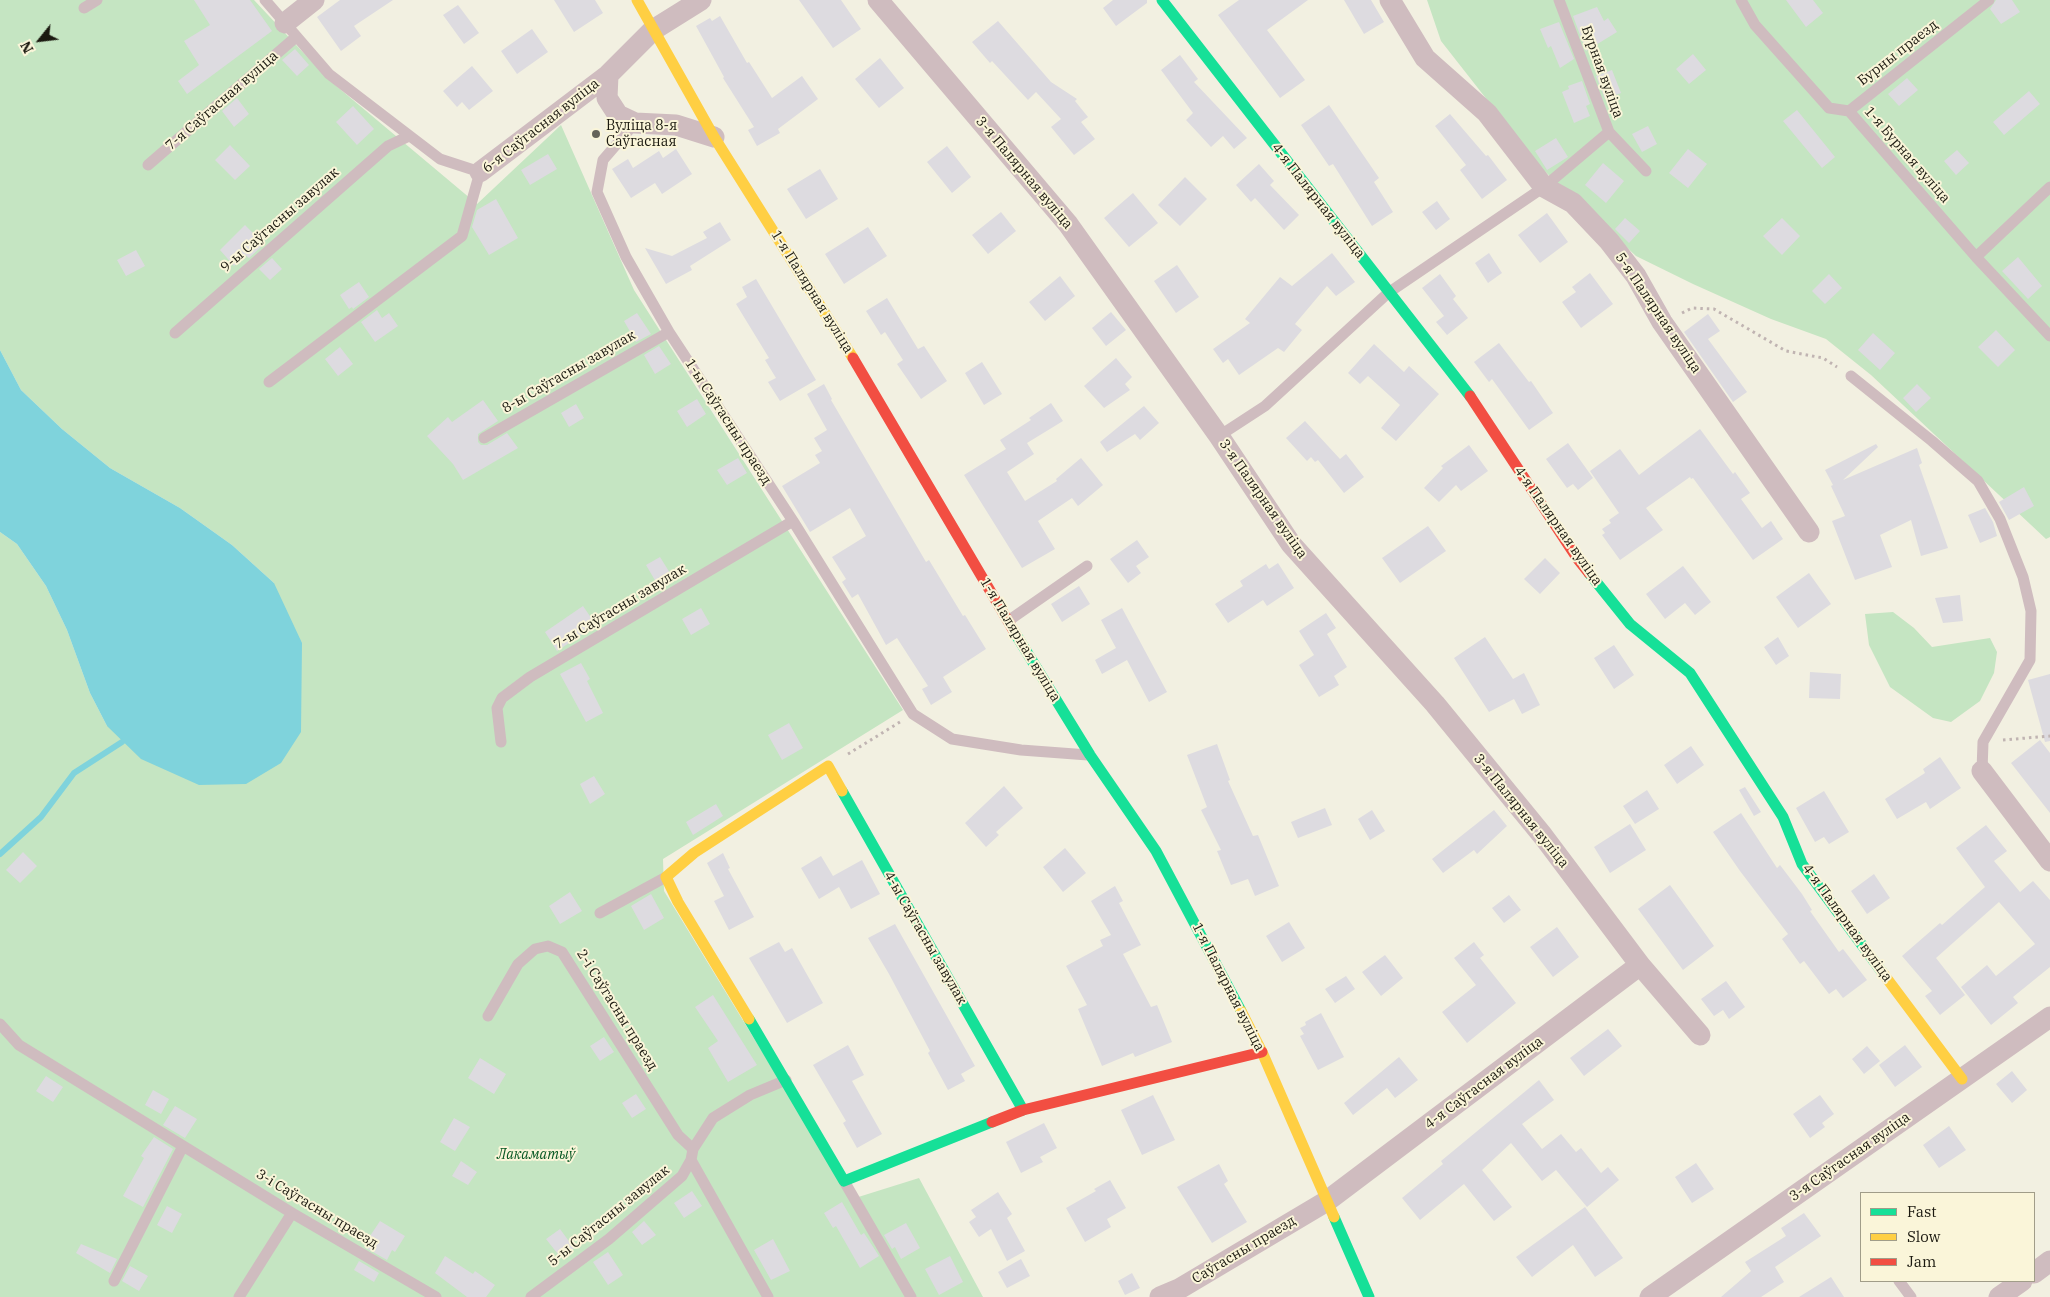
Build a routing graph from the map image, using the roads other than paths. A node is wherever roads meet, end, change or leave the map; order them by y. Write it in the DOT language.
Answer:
graph roads {
  1 [pos="97,0"];
  2 [pos="265,0"];
  3 [pos="314,0"];
  4 [pos="637,0"];
  5 [pos="701,0"];
  6 [pos="878,0"];
  7 [pos="1162,0"];
  8 [pos="1390,0"];
  9 [pos="1560,0"];
  10 [pos="1742,0"];
  11 [pos="1989,0"];
  12 [pos="84,8"];
  13 [pos="291,30"];
  14 [pos="653,30"];
  15 [pos="608,75"];
  16 [pos="1849,111"];
  17 [pos="635,123"];
  18 [pos="1609,132"];
  19 [pos="410,136"];
  20 [pos="714,137"];
  21 [pos="148,165"];
  22 [pos="1646,171"];
  23 [pos="480,172"];
  24 [pos="2050,187"];
  25 [pos="1544,188"];
  26 [pos="1976,257"];
  27 [pos="1388,293"];
  28 [pos="669,332"];
  29 [pos="175,333"];
  30 [pos="2050,336"];
  31 [pos="1851,376"];
  32 [pos="269,382"];
  33 [pos="1219,436"];
  34 [pos="484,438"];
  35 [pos="793,521"];
  36 [pos="1809,532"];
  37 [pos="1087,566"];
  38 [pos="1008,621"];
  39 [pos="502,742"];
  40 [pos="1090,755"];
  41 [pos="1982,772"];
  42 [pos="2050,861"];
  43 [pos="666,877"];
  44 [pos="600,913"];
  45 [pos="1640,965"];
  46 [pos="488,1016"];
  47 [pos="2050,1017"];
  48 [pos="0,1024"];
  49 [pos="1700,1035"];
  50 [pos="1262,1052"];
  51 [pos="1962,1079"];
  52 [pos="786,1080"];
  53 [pos="1023,1110"];
  54 [pos="183,1146"];
  55 [pos="692,1154"];
  56 [pos="844,1181"];
  57 [pos="1327,1201"];
  58 [pos="292,1213"];
  59 [pos="2050,1262"];
  60 [pos="2035,1272"];
  61 [pos="114,1281"];
  62 [pos="1900,1282"];
  63 [pos="2020,1282"];
  64 [pos="239,1297"];
  65 [pos="436,1297"];
  66 [pos="531,1297"];
  67 [pos="768,1297"];
  68 [pos="911,1297"];
  69 [pos="1160,1297"];
  70 [pos="1369,1297"];
  71 [pos="1650,1297"];
  72 [pos="1911,1297"];
  73 [pos="1998,1297"];
  1 -- 12 [label="lane"];
  2 -- 13 [label="lane"];
  3 -- 13 [label="street, 7-я Саўгасная вуліца"];
  4 -- 14 [label="street, 1-я Палярная вуліца"];
  5 -- 14 [label="street, 6-я Саўгасная вуліца"];
  6 -- 33 [label="street, 3-я Палярная вуліца"];
  7 -- 27 [label="street, 4-я Палярная вуліца"];
  8 -- 25 [label="street, 5-я Палярная вуліца"];
  9 -- 18 [label="lane, Бурная вуліца"];
  10 -- 16 [label="lane, 1-я Бурная вуліца"];
  11 -- 16 [label="lane, Бурны праезд"];
  13 -- 19 [label="lane"];
  13 -- 21 [label="lane, 7-я Саўгасная вуліца"];
  14 -- 15 [label="street, 6-я Саўгасная вуліца"];
  14 -- 20 [label="street, 1-я Палярная вуліца"];
  15 -- 17 [label="street"];
  15 -- 23 [label="street, 6-я Саўгасная вуліца"];
  16 -- 26 [label="lane, 1-я Бурная вуліца"];
  17 -- 20 [label="street"];
  17 -- 28 [label="lane, 1-ы Саўгасны праезд"];
  18 -- 22 [label="lane, Бурная вуліца"];
  18 -- 25 [label="lane"];
  19 -- 23 [label="lane"];
  19 -- 29 [label="lane, 9-ы Саўгасны завулак"];
  20 -- 38 [label="street, 1-я Палярная вуліца"];
  23 -- 32 [label="lane, 6-я Саўгасная вуліца"];
  24 -- 26 [label="lane"];
  25 -- 27 [label="lane"];
  25 -- 36 [label="street, 5-я Палярная вуліца"];
  26 -- 30 [label="lane, 1-я Бурная вуліца"];
  27 -- 33 [label="lane"];
  27 -- 51 [label="street, 4-я Палярная вуліца"];
  28 -- 34 [label="lane, 8-ы Саўгасны завулак"];
  28 -- 35 [label="lane, 1-ы Саўгасны праезд"];
  31 -- 41 [label="lane"];
  33 -- 45 [label="street, 3-я Палярная вуліца"];
  35 -- 39 [label="lane, 7-ы Саўгасны завулак"];
  35 -- 40 [label="lane, 1-ы Саўгасны праезд"];
  37 -- 38 [label="lane"];
  38 -- 40 [label="street, 1-я Палярная вуліца"];
  40 -- 50 [label="street, 1-я Палярная вуліца"];
  41 -- 42 [label="street"];
  43 -- 44 [label="lane"];
  43 -- 52 [label="street"];
  43 -- 53 [label="street, 4-ы Саўгасны завулак"];
  45 -- 49 [label="street, 3-я Палярная вуліца"];
  45 -- 57 [label="street, 4-я Саўгасная вуліца"];
  46 -- 55 [label="lane, 2-і Саўгасны праезд"];
  47 -- 51 [label="street, 3-я Саўгасная вуліца"];
  48 -- 54 [label="lane, 3-і Саўгасны праезд"];
  50 -- 53 [label="street"];
  50 -- 57 [label="street, 1-я Палярная вуліца"];
  51 -- 71 [label="street, 3-я Саўгасная вуліца"];
  52 -- 55 [label="lane, 5-ы Саўгасны завулак"];
  52 -- 56 [label="street"];
  53 -- 56 [label="street"];
  54 -- 58 [label="lane, 3-і Саўгасны праезд"];
  54 -- 61 [label="lane"];
  55 -- 66 [label="lane, 5-ы Саўгасны завулак"];
  55 -- 67 [label="lane, 2-і Саўгасны праезд"];
  56 -- 68 [label="lane"];
  57 -- 69 [label="street, Саўгасны праезд"];
  57 -- 70 [label="street, 1-я Палярная вуліца"];
  58 -- 64 [label="lane"];
  58 -- 65 [label="lane, 3-і Саўгасны праезд"];
  59 -- 60 [label="street"];
  62 -- 72 [label="lane"];
  63 -- 73 [label="street"];
}
